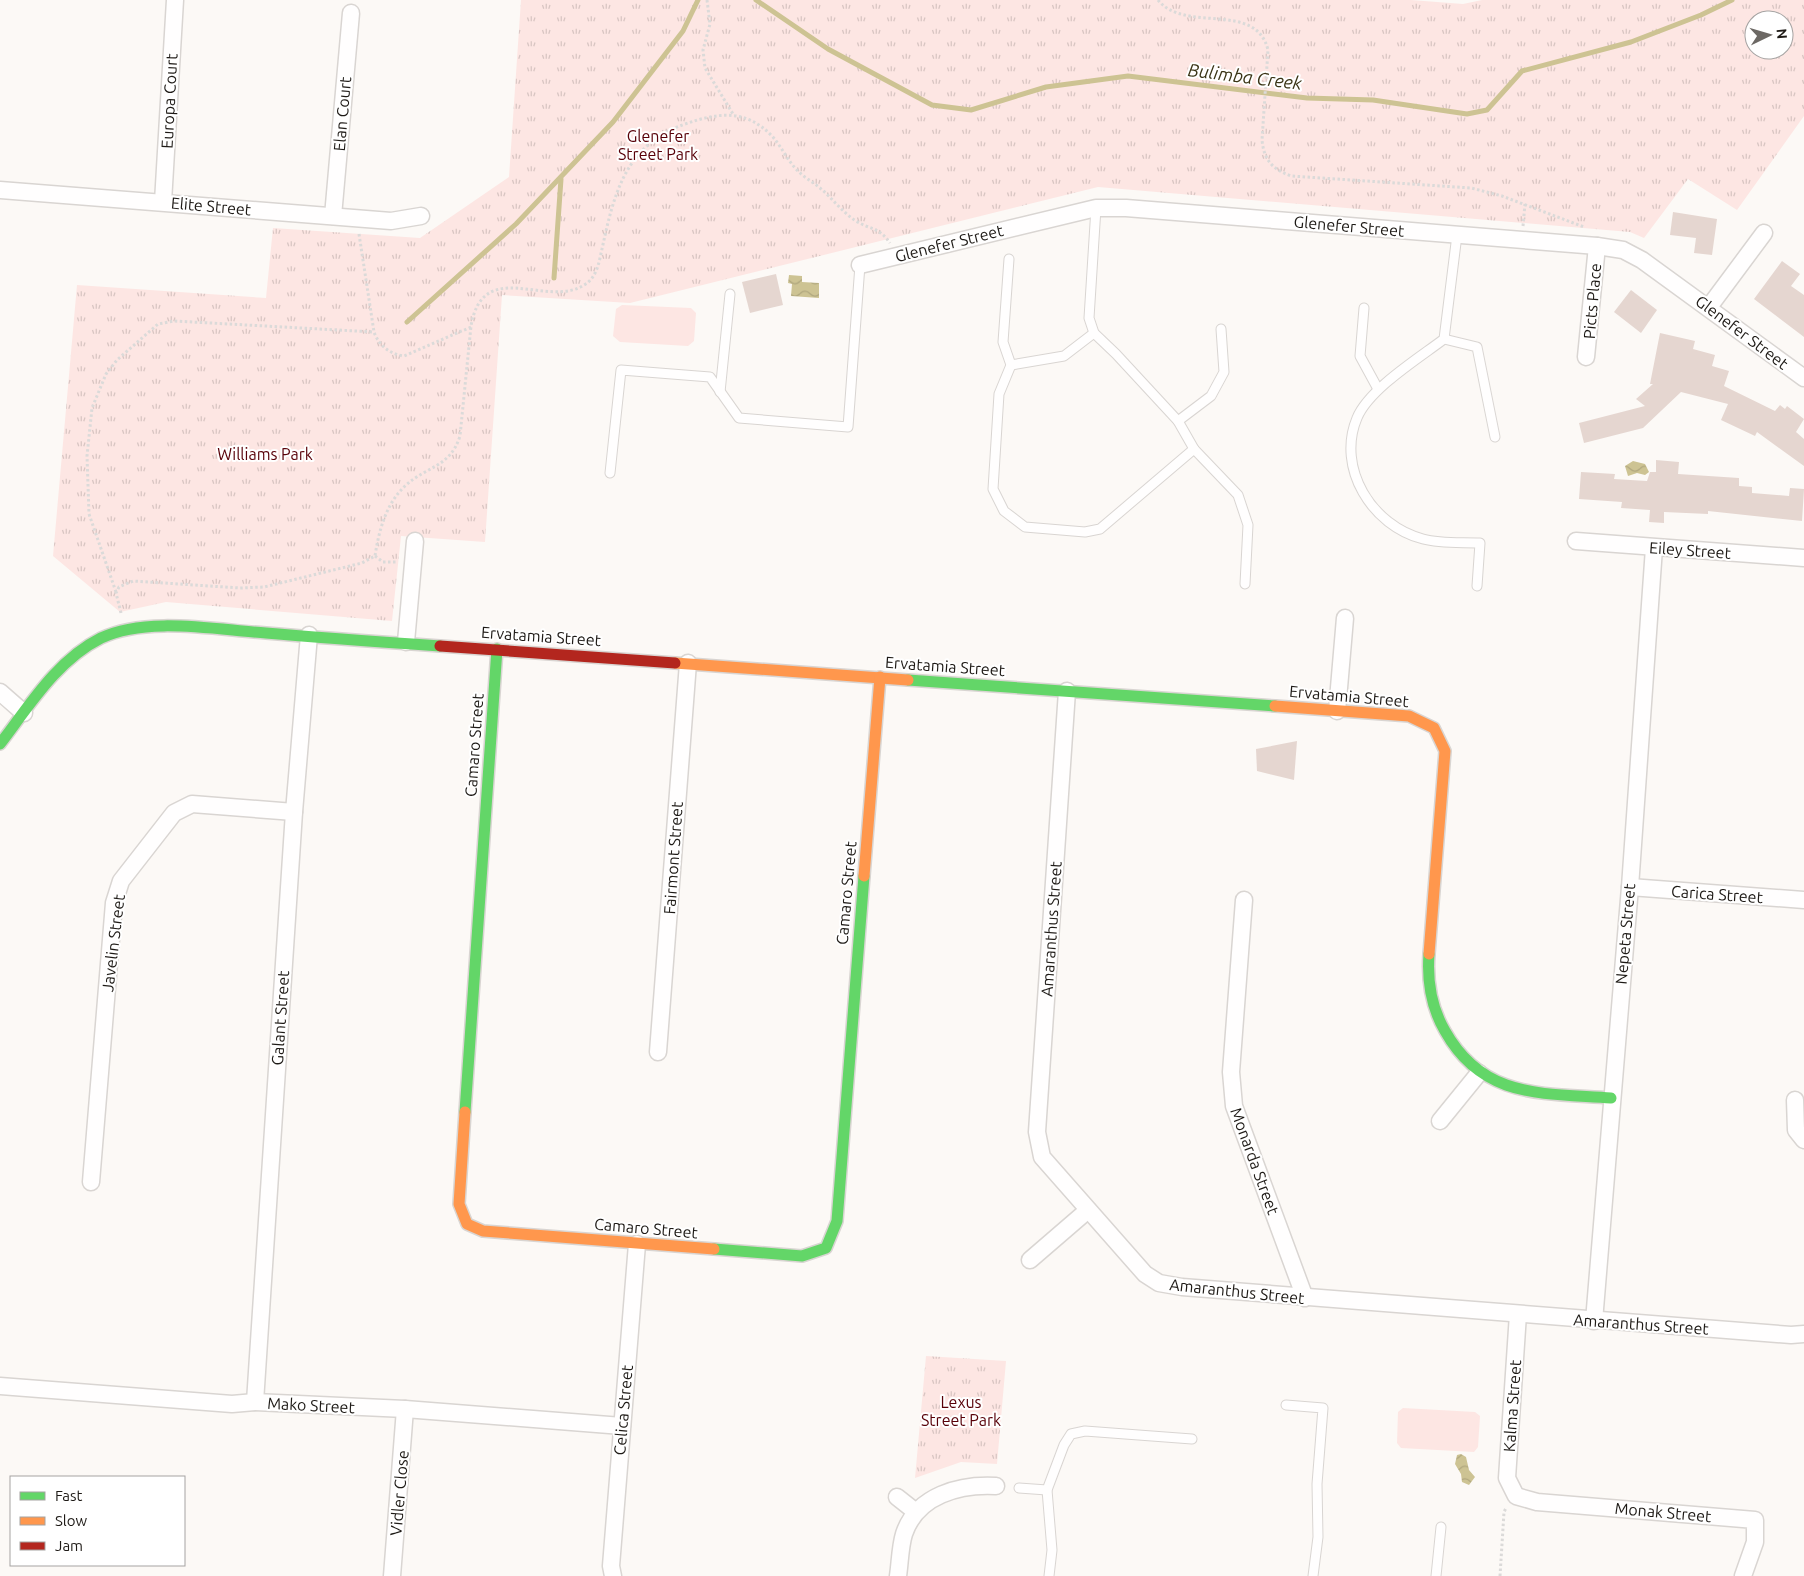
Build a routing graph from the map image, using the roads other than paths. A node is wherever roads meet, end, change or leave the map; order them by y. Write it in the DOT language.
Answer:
graph roads {
  1 [pos="175,0"];
  2 [pos="351,13"];
  3 [pos="0,190"];
  4 [pos="163,202"];
  5 [pos="1096,208"];
  6 [pos="333,216"];
  7 [pos="421,216"];
  8 [pos="1764,233"];
  9 [pos="1457,235"];
  10 [pos="1597,246"];
  11 [pos="1009,259"];
  12 [pos="860,265"];
  13 [pos="730,294"];
  14 [pos="1710,307"];
  15 [pos="1364,308"];
  16 [pos="1221,329"];
  17 [pos="1094,334"];
  18 [pos="1444,339"];
  19 [pos="1586,357"];
  20 [pos="1011,365"];
  21 [pos="1804,378"];
  22 [pos="1378,389"];
  23 [pos="720,392"];
  24 [pos="1178,421"];
  25 [pos="1495,437"];
  26 [pos="1194,449"];
  27 [pos="610,473"];
  28 [pos="1576,541"];
  29 [pos="415,542"];
  30 [pos="1654,548"];
  31 [pos="1804,558"];
  32 [pos="1245,584"];
  33 [pos="1477,586"];
  34 [pos="1345,618"];
  35 [pos="308,635"];
  36 [pos="406,642"];
  37 [pos="497,649"];
  38 [pos="688,663"];
  39 [pos="880,677"];
  40 [pos="1067,691"];
  41 [pos="0,692"];
  42 [pos="1337,711"];
  43 [pos="24,713"];
  44 [pos="0,744"];
  45 [pos="294,812"];
  46 [pos="1630,887"];
  47 [pos="1244,900"];
  48 [pos="1804,900"];
  49 [pos="658,1052"];
  50 [pos="1479,1073"];
  51 [pos="1611,1098"];
  52 [pos="1795,1100"];
  53 [pos="1440,1121"];
  54 [pos="1804,1140"];
  55 [pos="91,1182"];
  56 [pos="1088,1210"];
  57 [pos="637,1244"];
  58 [pos="1030,1260"];
  59 [pos="1305,1298"];
  60 [pos="1518,1314"];
  61 [pos="1594,1321"];
  62 [pos="1804,1334"];
  63 [pos="0,1386"];
  64 [pos="255,1402"];
  65 [pos="1286,1405"];
  66 [pos="405,1409"];
  67 [pos="622,1426"];
  68 [pos="1192,1439"];
  69 [pos="996,1486"];
  70 [pos="1019,1488"];
  71 [pos="1047,1490"];
  72 [pos="1516,1496"];
  73 [pos="897,1497"];
  74 [pos="916,1512"];
  75 [pos="1441,1527"];
  76 [pos="392,1576"];
  77 [pos="613,1576"];
  78 [pos="898,1576"];
  79 [pos="1049,1576"];
  80 [pos="1313,1576"];
  81 [pos="1436,1576"];
  82 [pos="1743,1576"];
  1 -- 4 [label="street, Europa Court"];
  2 -- 6 [label="street, Elan Court"];
  3 -- 4 [label="street, Elite Street"];
  4 -- 6 [label="street, Elite Street"];
  5 -- 9 [label="street, Glenefer Street"];
  5 -- 12 [label="street, Glenefer Street"];
  5 -- 17 [label="lane"];
  6 -- 7 [label="street, Elite Street"];
  8 -- 14 [label="street"];
  9 -- 10 [label="street, Glenefer Street"];
  9 -- 18 [label="lane"];
  10 -- 14 [label="street, Glenefer Street"];
  10 -- 19 [label="street, Picts Place"];
  11 -- 20 [label="lane"];
  12 -- 23 [label="lane"];
  13 -- 23 [label="lane"];
  14 -- 21 [label="street, Glenefer Street"];
  15 -- 22 [label="lane"];
  16 -- 24 [label="lane"];
  17 -- 20 [label="lane"];
  17 -- 24 [label="lane"];
  18 -- 22 [label="lane"];
  18 -- 25 [label="lane"];
  20 -- 26 [label="lane"];
  22 -- 33 [label="lane"];
  23 -- 27 [label="lane"];
  24 -- 26 [label="lane"];
  26 -- 32 [label="lane"];
  28 -- 30 [label="street, Eiley Street"];
  29 -- 36 [label="street"];
  30 -- 31 [label="street, Eiley Street"];
  30 -- 46 [label="street, Nepeta Street"];
  34 -- 42 [label="street"];
  35 -- 36 [label="street, Ervatamia Street"];
  35 -- 43 [label="street, Ervatamia Street"];
  35 -- 45 [label="street, Galant Street"];
  36 -- 37 [label="street, Ervatamia Street"];
  37 -- 38 [label="street, Ervatamia Street"];
  37 -- 57 [label="street, Camaro Street"];
  38 -- 39 [label="street, Ervatamia Street"];
  38 -- 49 [label="street, Fairmont Street"];
  39 -- 40 [label="street, Ervatamia Street"];
  39 -- 57 [label="street, Camaro Street"];
  40 -- 42 [label="street, Ervatamia Street"];
  40 -- 56 [label="street, Amaranthus Street"];
  41 -- 43 [label="street"];
  42 -- 50 [label="street, Ervatamia Street"];
  43 -- 44 [label="street, Ervatamia Street"];
  45 -- 55 [label="street, Javelin Street"];
  45 -- 64 [label="street, Galant Street"];
  46 -- 48 [label="street, Carica Street"];
  46 -- 51 [label="street, Nepeta Street"];
  47 -- 59 [label="street, Monarda Street"];
  50 -- 51 [label="street, Ervatamia Street"];
  50 -- 53 [label="street"];
  51 -- 61 [label="street, Nepeta Street"];
  52 -- 54 [label="street"];
  56 -- 58 [label="street"];
  56 -- 59 [label="street, Amaranthus Street"];
  57 -- 67 [label="street, Celica Street"];
  59 -- 60 [label="street, Amaranthus Street"];
  60 -- 61 [label="street, Amaranthus Street"];
  60 -- 72 [label="street, Kalma Street"];
  61 -- 62 [label="street, Amaranthus Street"];
  63 -- 64 [label="street, Mako Street"];
  64 -- 66 [label="street, Mako Street"];
  65 -- 80 [label="lane"];
  66 -- 67 [label="street, Mako Street"];
  66 -- 76 [label="street, Vidler Close"];
  67 -- 77 [label="street, Celica Street"];
  68 -- 71 [label="lane"];
  69 -- 74 [label="street"];
  70 -- 71 [label="lane"];
  71 -- 79 [label="lane"];
  72 -- 82 [label="street, Monak Street"];
  73 -- 74 [label="street"];
  74 -- 78 [label="street"];
  75 -- 81 [label="lane"];
}
